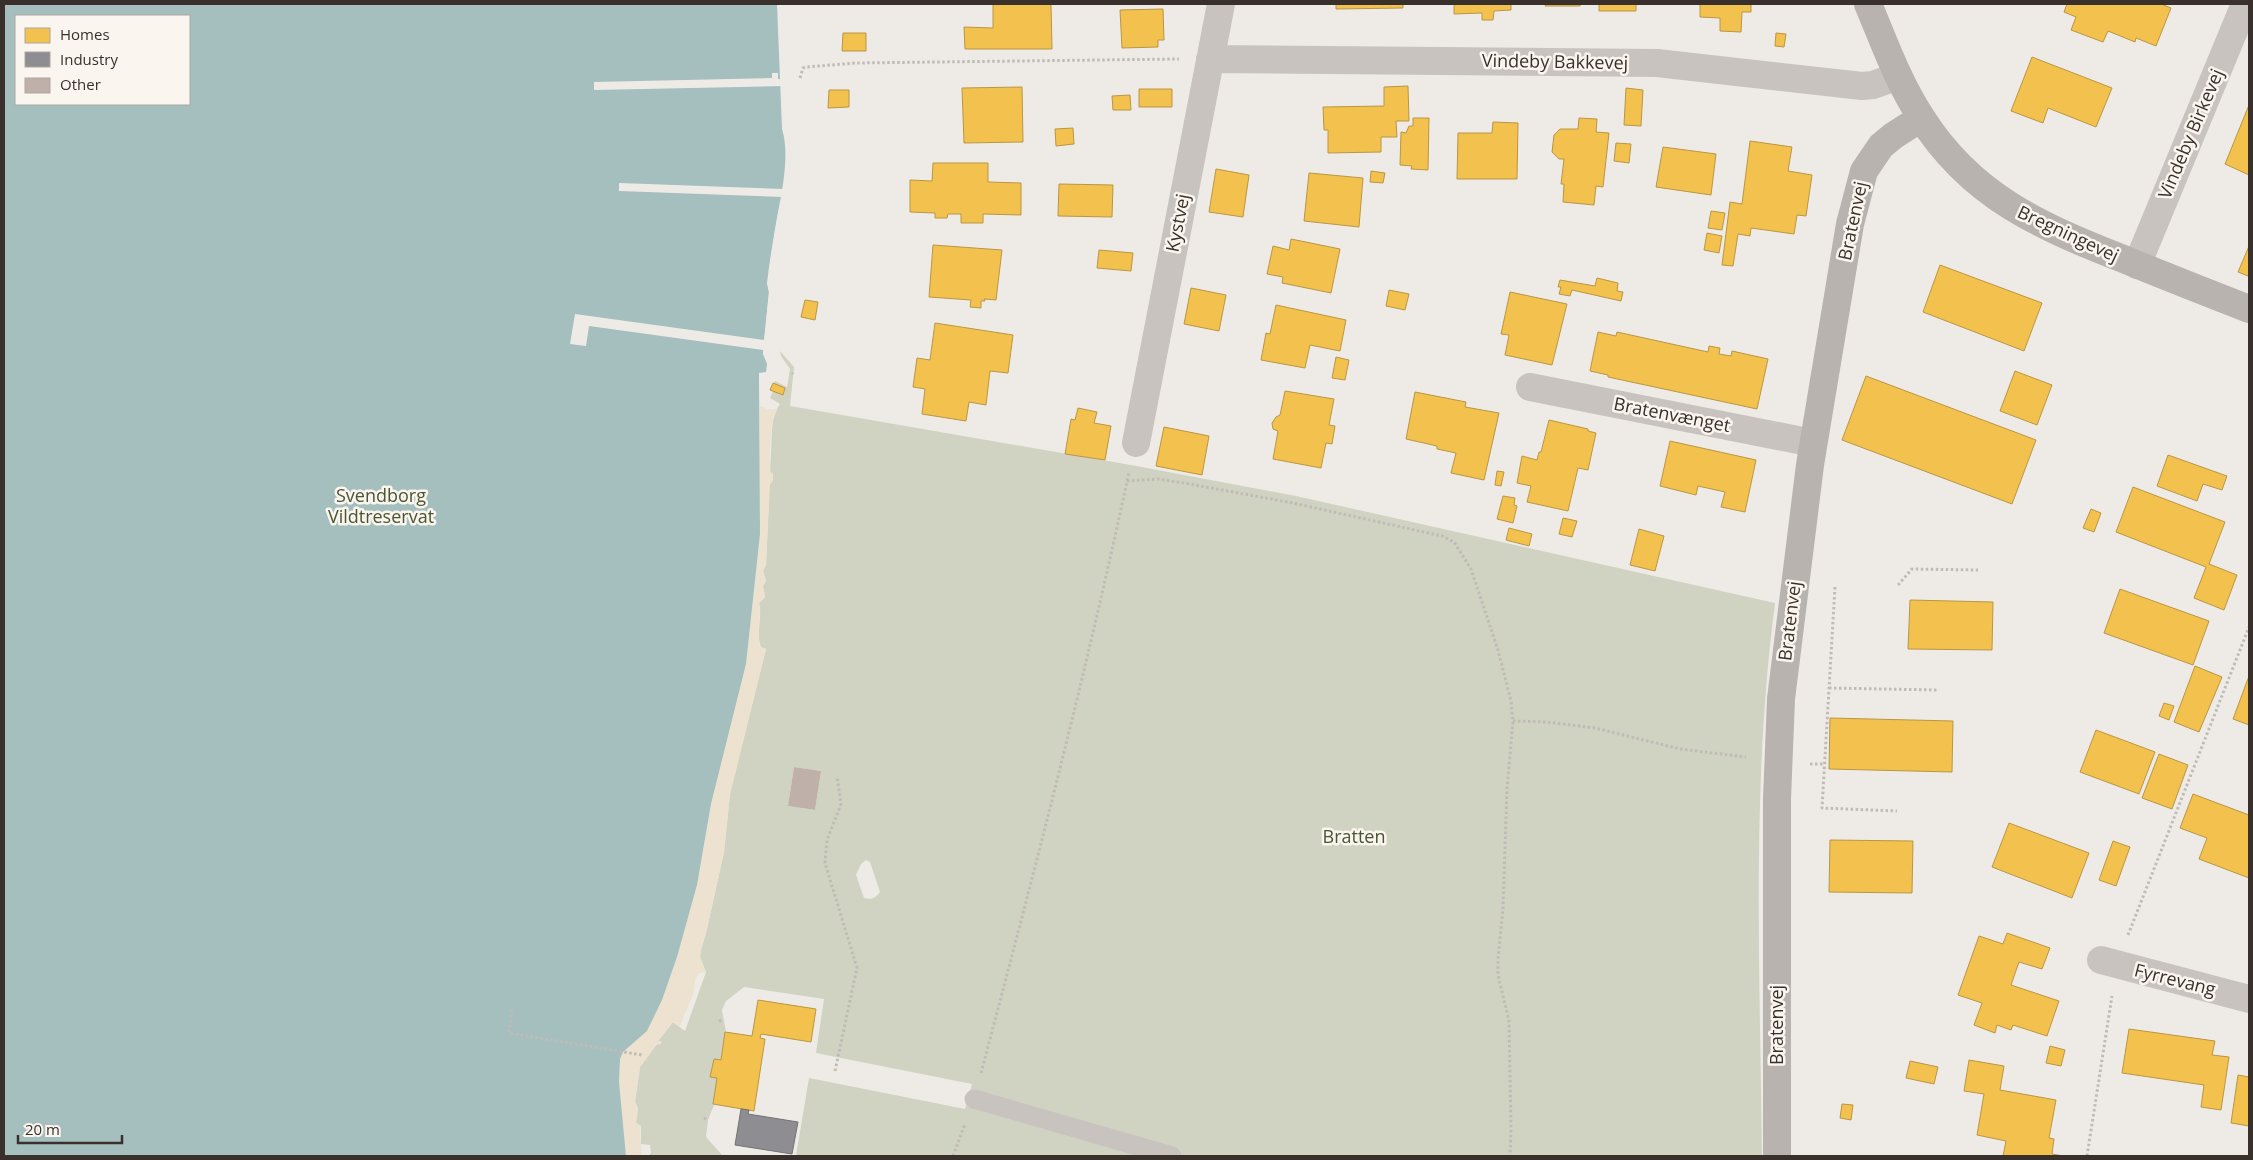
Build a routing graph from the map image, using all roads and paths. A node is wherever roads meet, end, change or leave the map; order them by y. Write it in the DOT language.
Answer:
graph roads {
  1 [pos="1221,4"];
  2 [pos="1868,4"];
  3 [pos="2245,4"];
  4 [pos="1210,58"];
  5 [pos="1898,76"];
  6 [pos="800,78"];
  7 [pos="1921,118"];
  8 [pos="2137,264"];
  9 [pos="2249,309"];
  10 [pos="1530,387"];
  11 [pos="1813,443"];
  12 [pos="1133,454"];
  13 [pos="1127,481"];
  14 [pos="1978,570"];
  15 [pos="1898,585"];
  16 [pos="1835,588"];
  17 [pos="2249,627"];
  18 [pos="1829,688"];
  19 [pos="1937,690"];
  20 [pos="1513,721"];
  21 [pos="1778,760"];
  22 [pos="1809,764"];
  23 [pos="1824,764"];
  24 [pos="837,776"];
  25 [pos="1897,810"];
  26 [pos="2109,963"];
  27 [pos="2249,999"];
  28 [pos="512,1010"];
  29 [pos="642,1055"];
  30 [pos="835,1071"];
  31 [pos="974,1098"];
  32 [pos="953,1156"];
  33 [pos="1172,1156"];
  34 [pos="1510,1156"];
  35 [pos="1777,1156"];
  36 [pos="2087,1156"];
  1 -- 4 [label="street, Kystvej"];
  2 -- 5 [label="street, Bregningevej"];
  3 -- 8 [label="street, Vindeby Birkevej"];
  4 -- 5 [label="street, Vindeby Bakkevej"];
  4 -- 6 [label="path"];
  4 -- 12 [label="street, Kystvej"];
  5 -- 7 [label="street, Bregningevej"];
  7 -- 8 [label="street, Bregningevej"];
  7 -- 11 [label="street, Bratenvej"];
  8 -- 9 [label="street, Bregningevej"];
  10 -- 11 [label="street, Bratenvænget"];
  11 -- 21 [label="street, Bratenvej"];
  12 -- 13 [label="path"];
  13 -- 20 [label="path"];
  13 -- 31 [label="path"];
  14 -- 15 [label="path"];
  16 -- 18 [label="path"];
  17 -- 26 [label="path"];
  18 -- 19 [label="path"];
  18 -- 23 [label="path"];
  20 -- 21 [label="path"];
  20 -- 34 [label="path"];
  21 -- 35 [label="street, Bratenvej"];
  22 -- 23 [label="path"];
  23 -- 25 [label="path"];
  24 -- 30 [label="path"];
  26 -- 27 [label="street, Fyrrevang"];
  26 -- 36 [label="path"];
  28 -- 29 [label="path"];
  31 -- 32 [label="path"];
  31 -- 33 [label="lane"];
}
